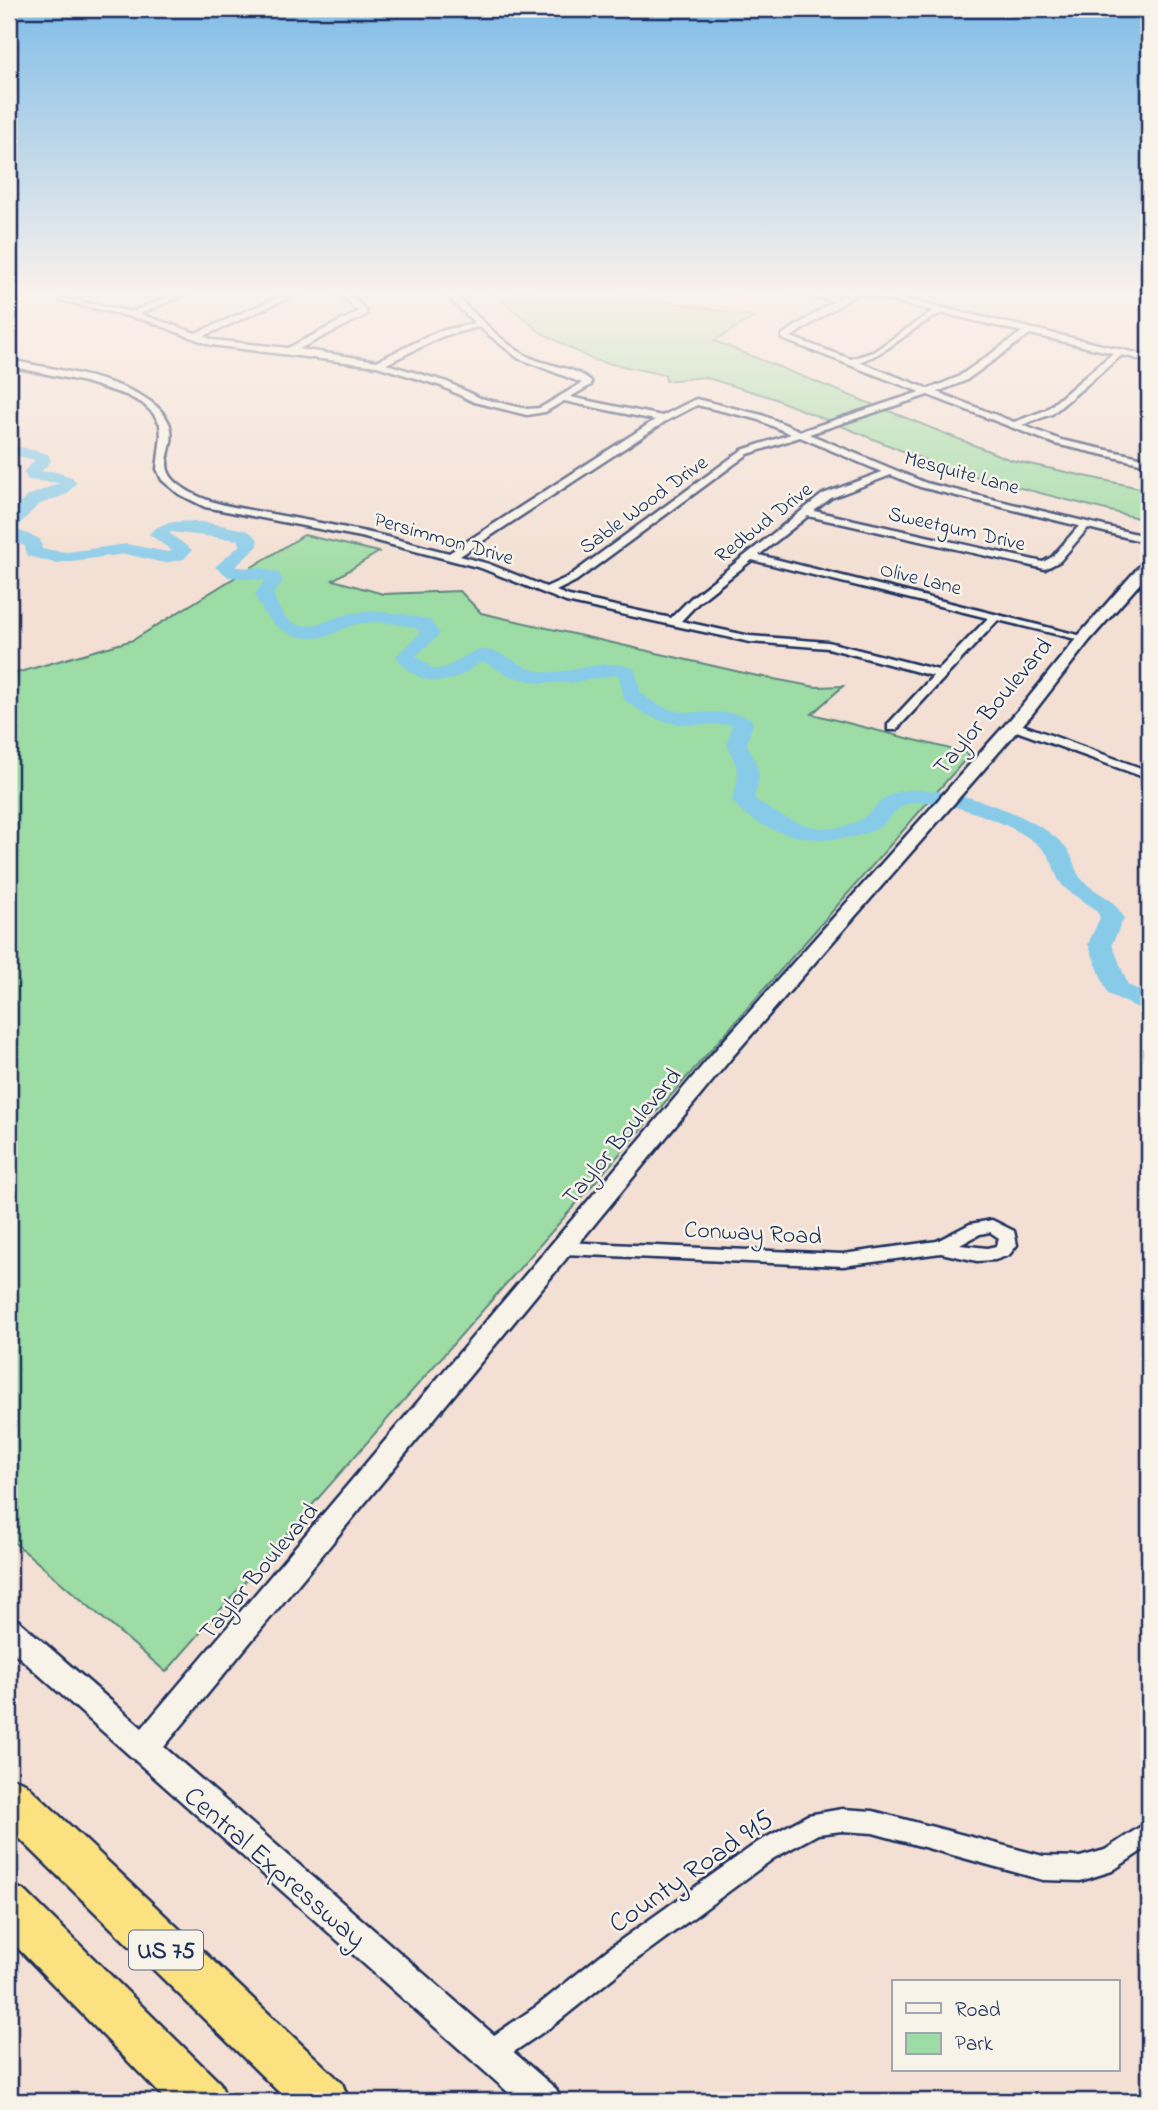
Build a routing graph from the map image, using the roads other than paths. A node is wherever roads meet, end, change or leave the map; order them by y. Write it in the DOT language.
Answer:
graph roads {
  1 [pos="119,389"];
  2 [pos="457,389"];
  3 [pos="577,389"];
  4 [pos="920,389"];
  5 [pos="934,389"];
  6 [pos="1075,389"];
  7 [pos="927,392"];
  8 [pos="562,398"];
  9 [pos="663,419"];
  10 [pos="1013,425"];
  11 [pos="799,433"];
  12 [pos="1148,460"];
  13 [pos="890,472"];
  14 [pos="805,512"];
  15 [pos="1085,526"];
  16 [pos="1149,540"];
  17 [pos="749,556"];
  18 [pos="451,557"];
  19 [pos="1146,571"];
  20 [pos="545,592"];
  21 [pos="996,616"];
  22 [pos="674,622"];
  23 [pos="1084,638"];
  24 [pos="942,675"];
  25 [pos="1012,725"];
  26 [pos="892,727"];
  27 [pos="1149,775"];
  28 [pos="941,1247"];
  29 [pos="563,1248"];
  30 [pos="9,1630"];
  31 [pos="143,1749"];
  32 [pos="9,1798"];
  33 [pos="1149,1832"];
  34 [pos="9,1907"];
  35 [pos="489,2053"];
  36 [pos="202,2101"];
  37 [pos="324,2101"];
  38 [pos="544,2101"];
  1 -- 18 [label="street, Persimmon Drive"];
  2 -- 8 [label="street"];
  3 -- 8 [label="street"];
  4 -- 7 [label="street"];
  5 -- 7 [label="street, Sable Wood Drive"];
  6 -- 10 [label="street"];
  7 -- 10 [label="street"];
  7 -- 11 [label="street, Sable Wood Drive"];
  8 -- 9 [label="street"];
  9 -- 11 [label="street, Mesquite Lane"];
  9 -- 18 [label="street"];
  10 -- 12 [label="street"];
  11 -- 13 [label="street, Mesquite Lane"];
  11 -- 20 [label="street, Sable Wood Drive"];
  13 -- 14 [label="street, Redbud Drive"];
  13 -- 15 [label="street, Mesquite Lane"];
  14 -- 15 [label="street, Sweetgum Drive"];
  14 -- 17 [label="street, Redbud Drive"];
  15 -- 16 [label="street, Mesquite Lane"];
  17 -- 21 [label="street, Olive Lane"];
  17 -- 22 [label="street, Redbud Drive"];
  18 -- 20 [label="street, Persimmon Drive"];
  19 -- 23 [label="street, Taylor Boulevard"];
  20 -- 22 [label="street, Persimmon Drive"];
  21 -- 23 [label="street, Olive Lane"];
  21 -- 24 [label="street"];
  22 -- 24 [label="street, Persimmon Drive"];
  23 -- 25 [label="street, Taylor Boulevard"];
  24 -- 26 [label="street"];
  25 -- 27 [label="street"];
  25 -- 29 [label="street, Taylor Boulevard"];
  28 -- 29 [label="street, Conway Road"];
  29 -- 31 [label="street, Taylor Boulevard"];
  30 -- 31 [label="street, Central Expressway"];
  31 -- 35 [label="street, Central Expressway"];
  32 -- 37 [label="highway, US 75"];
  33 -- 35 [label="street, County Road 915"];
  34 -- 36 [label="highway"];
  35 -- 38 [label="street, Central Expressway"];
}
